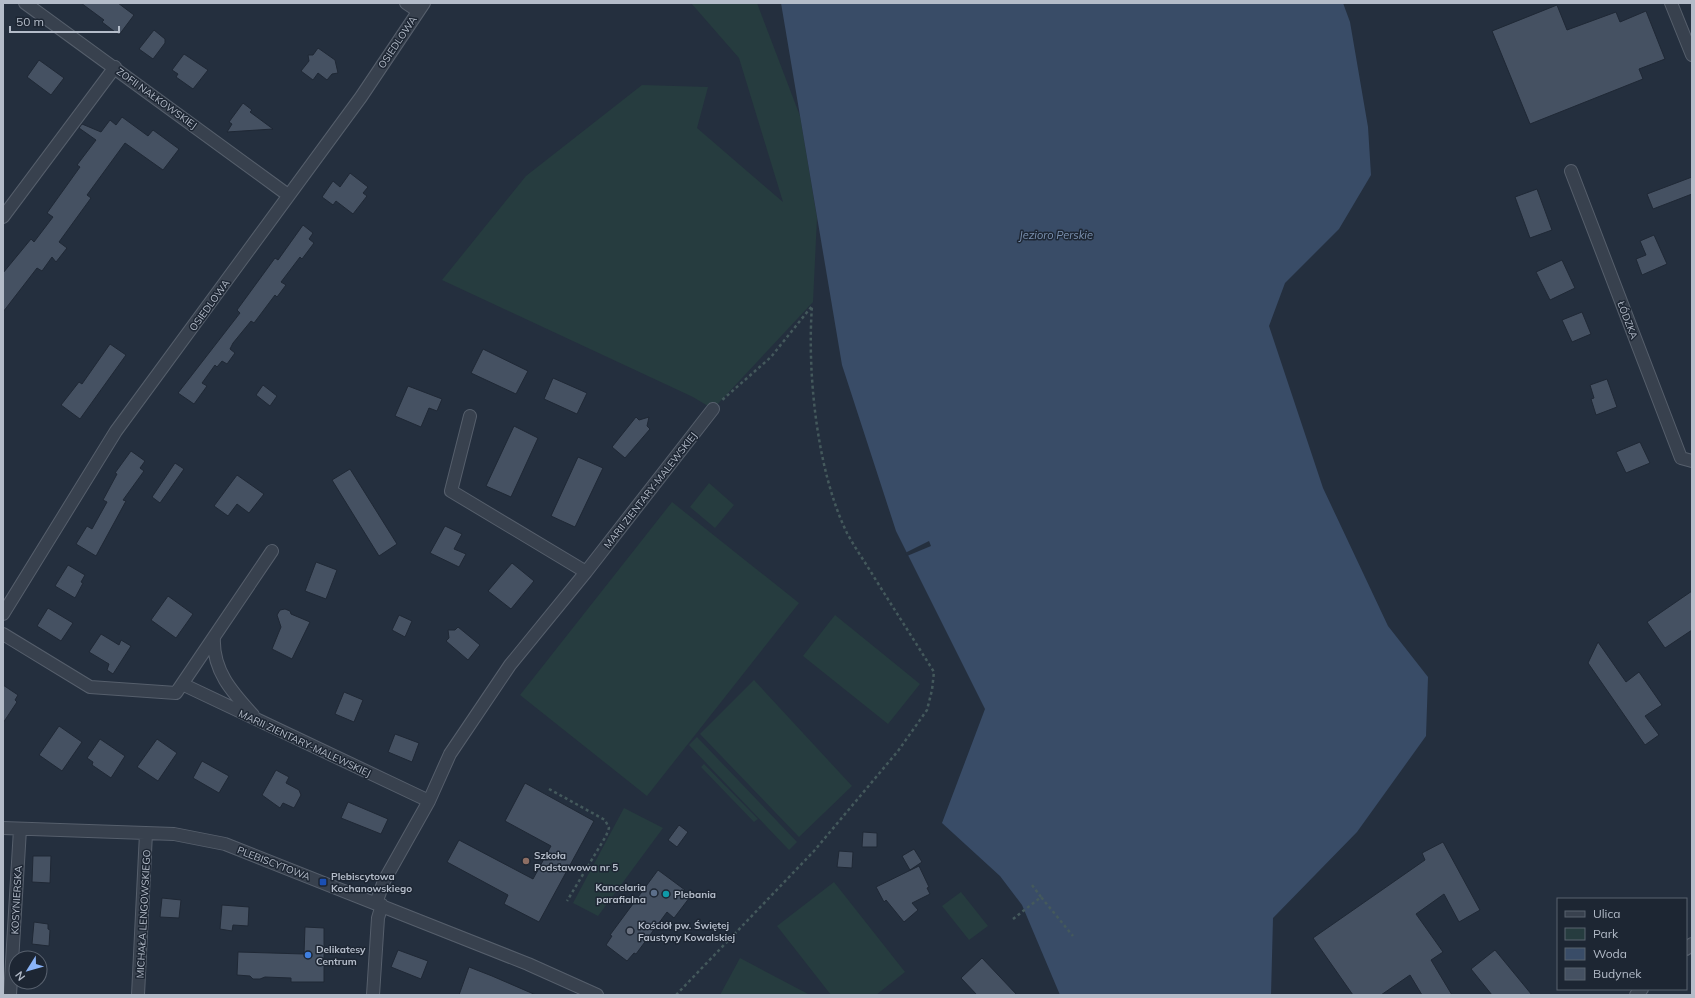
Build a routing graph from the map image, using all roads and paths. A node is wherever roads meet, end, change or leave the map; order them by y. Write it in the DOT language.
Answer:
graph roads {
  1 [pos="25,3"];
  2 [pos="406,3"];
  3 [pos="1671,3"];
  4 [pos="421,7"];
  5 [pos="1692,55"];
  6 [pos="115,67"];
  7 [pos="1571,171"];
  8 [pos="288,195"];
  9 [pos="3,217"];
  10 [pos="713,409"];
  11 [pos="470,416"];
  12 [pos="1692,461"];
  13 [pos="272,551"];
  14 [pos="586,572"];
  15 [pos="3,614"];
  16 [pos="3,634"];
  17 [pos="214,637"];
  18 [pos="182,684"];
  19 [pos="256,719"];
  20 [pos="549,789"];
  21 [pos="429,801"];
  22 [pos="3,828"];
  23 [pos="20,829"];
  24 [pos="146,833"];
  25 [pos="1032,885"];
  26 [pos="1041,897"];
  27 [pos="567,901"];
  28 [pos="379,904"];
  29 [pos="1013,919"];
  30 [pos="1073,936"];
  31 [pos="10,995"];
  32 [pos="138,995"];
  33 [pos="373,995"];
  34 [pos="597,995"];
  35 [pos="676,995"];
  1 -- 6 [label="street, ZOFII NAŁKOWSKIEJ"];
  2 -- 4 [label="street"];
  3 -- 5 [label="street"];
  4 -- 8 [label="street, OSIEDLOWA"];
  6 -- 8 [label="street, ZOFII NAŁKOWSKIEJ"];
  6 -- 9 [label="street"];
  7 -- 12 [label="street, ŁÓDZKA"];
  8 -- 15 [label="street, OSIEDLOWA"];
  10 -- 14 [label="street, MARII ZIENTARY-MALEWSKIEJ"];
  10 -- 35 [label="path"];
  11 -- 14 [label="street"];
  13 -- 17 [label="street"];
  14 -- 21 [label="street, MARII ZIENTARY-MALEWSKIEJ"];
  16 -- 18 [label="street"];
  17 -- 18 [label="street"];
  17 -- 19 [label="street"];
  18 -- 19 [label="street, MARII ZIENTARY-MALEWSKIEJ"];
  19 -- 21 [label="street, MARII ZIENTARY-MALEWSKIEJ"];
  20 -- 27 [label="path"];
  21 -- 28 [label="street, MARII ZIENTARY-MALEWSKIEJ"];
  22 -- 23 [label="street, PLEBISCYTOWA"];
  23 -- 24 [label="street, PLEBISCYTOWA"];
  23 -- 31 [label="street, KOSYNIERSKA"];
  24 -- 28 [label="street, PLEBISCYTOWA"];
  24 -- 32 [label="street, MICHAŁA LENGOWSKIEGO"];
  25 -- 26 [label="path"];
  26 -- 29 [label="path"];
  26 -- 30 [label="path"];
  28 -- 33 [label="street, MARII ZIENTARY-MALEWSKIEJ"];
  28 -- 34 [label="street, PLEBISCYTOWA"];
}
